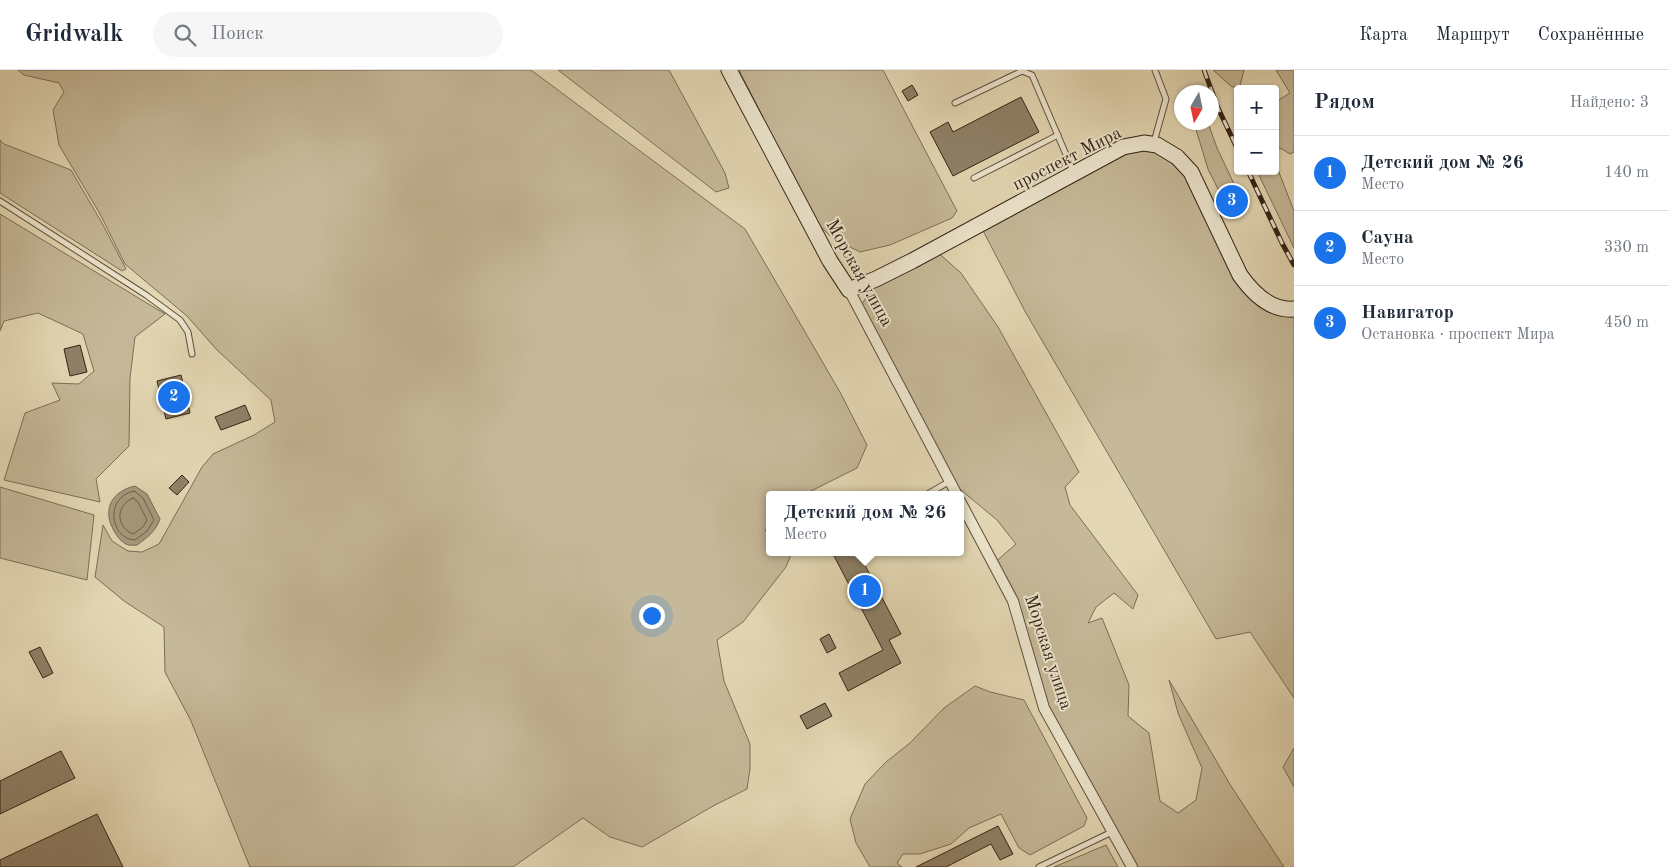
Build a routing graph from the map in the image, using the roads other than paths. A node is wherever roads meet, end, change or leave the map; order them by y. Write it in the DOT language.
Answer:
graph roads {
  1 [pos="729,70"];
  2 [pos="1155,70"];
  3 [pos="955,103"];
  4 [pos="1058,135"];
  5 [pos="1153,145"];
  6 [pos="1074,174"];
  7 [pos="974,178"];
  8 [pos="0,201"];
  9 [pos="849,290"];
  10 [pos="1292,310"];
  11 [pos="192,354"];
  12 [pos="950,481"];
  13 [pos="933,491"];
  14 [pos="955,491"];
  15 [pos="964,509"];
  16 [pos="1113,832"];
  17 [pos="1039,867"];
  18 [pos="1132,867"];
  1 -- 9 [label="main road, Морская улица"];
  2 -- 5 [label="lane"];
  3 -- 4 [label="lane"];
  4 -- 6 [label="lane"];
  4 -- 7 [label="lane"];
  5 -- 6 [label="main road, проспект Мира"];
  5 -- 10 [label="main road"];
  6 -- 9 [label="main road, проспект Мира"];
  8 -- 11 [label="lane"];
  9 -- 12 [label="street, Морская улица"];
  12 -- 13 [label="lane"];
  12 -- 14 [label="street, Морская улица"];
  15 -- 16 [label="street, Морская улица"];
  16 -- 17 [label="lane"];
  16 -- 18 [label="street, Морская улица"];
}
